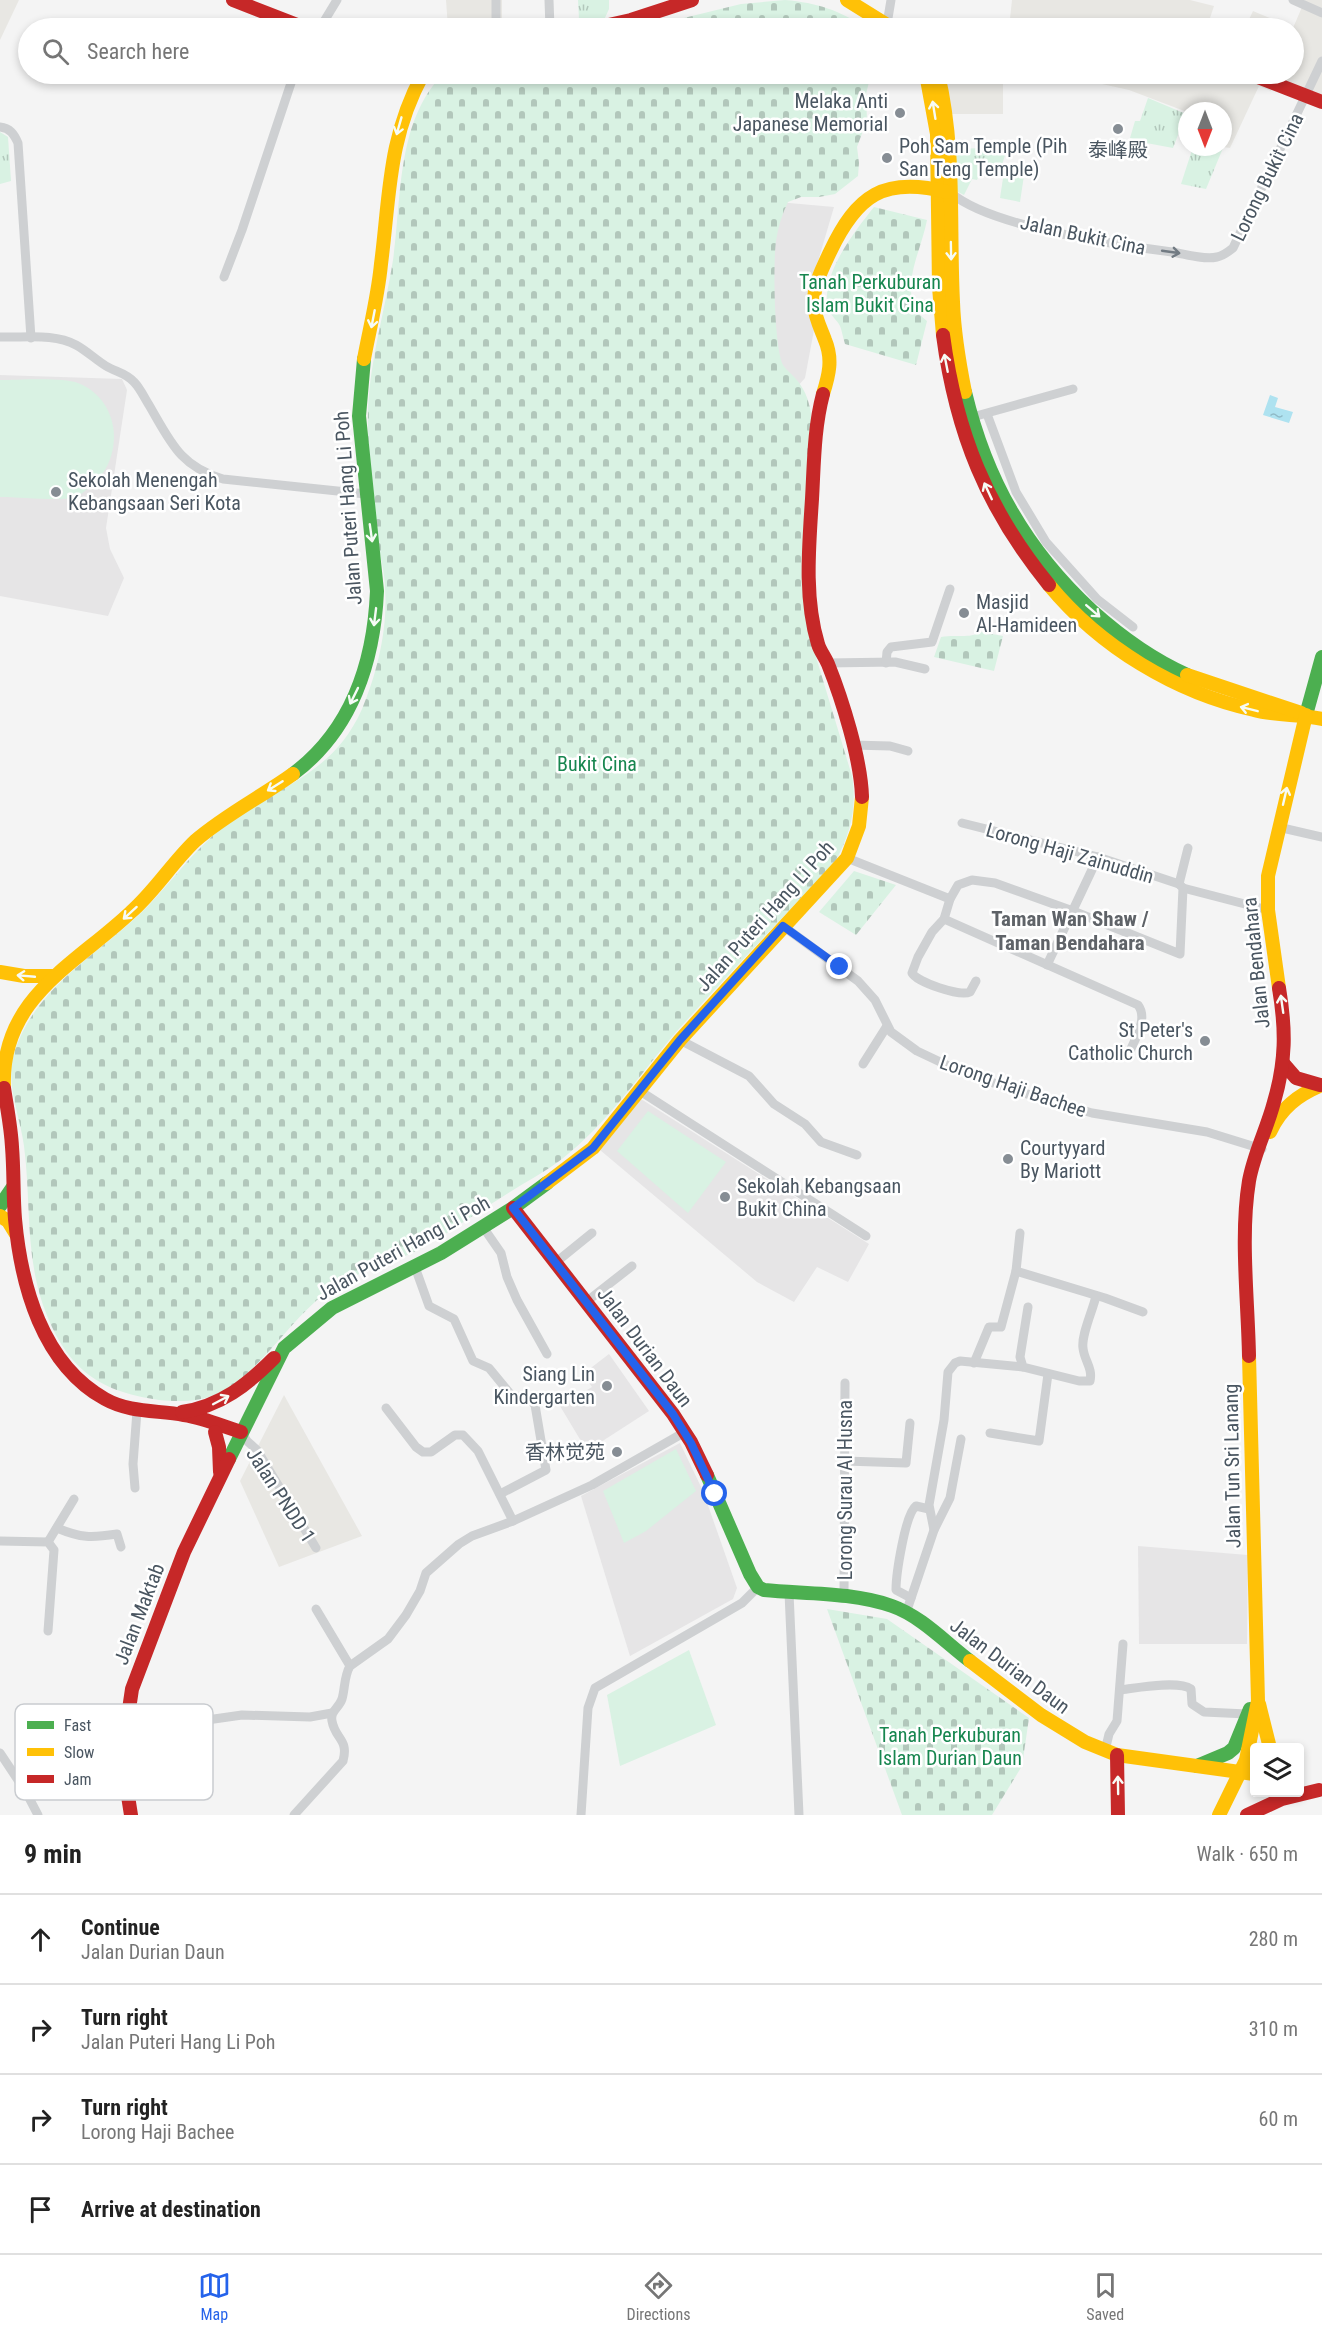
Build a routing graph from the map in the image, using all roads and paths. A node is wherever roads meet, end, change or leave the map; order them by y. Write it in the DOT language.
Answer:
graph roads {
  1 [pos="233,0"];
  2 [pos="337,0"];
  3 [pos="496,0"];
  4 [pos="549,0"];
  5 [pos="692,0"];
  6 [pos="847,0"];
  7 [pos="891,0"];
  8 [pos="1293,0"];
  9 [pos="1322,13"];
  10 [pos="279,18"];
  11 [pos="326,18"];
  12 [pos="496,18"];
  13 [pos="550,18"];
  14 [pos="640,18"];
  15 [pos="876,18"];
  16 [pos="890,18"];
  17 [pos="1322,61"];
  18 [pos="291,84"];
  19 [pos="410,84"];
  20 [pos="417,84"];
  21 [pos="928,84"];
  22 [pos="940,84"];
  23 [pos="1277,84"];
  24 [pos="412,91"];
  25 [pos="1306,95"];
  26 [pos="1322,102"];
  27 [pos="3,127"];
  28 [pos="938,168"];
  29 [pos="910,185"];
  30 [pos="944,191"];
  31 [pos="1221,256"];
  32 [pos="224,277"];
  33 [pos="0,337"];
  34 [pos="31,338"];
  35 [pos="1073,389"];
  36 [pos="973,417"];
  37 [pos="366,494"];
  38 [pos="950,589"];
  39 [pos="1133,627"];
  40 [pos="1322,657"];
  41 [pos="827,663"];
  42 [pos="886,663"];
  43 [pos="926,669"];
  44 [pos="1306,715"];
  45 [pos="1322,719"];
  46 [pos="852,745"];
  47 [pos="908,751"];
  48 [pos="962,823"];
  49 [pos="1278,827"];
  50 [pos="1322,837"];
  51 [pos="1188,848"];
  52 [pos="1098,856"];
  53 [pos="847,858"];
  54 [pos="1181,886"];
  55 [pos="950,899"];
  56 [pos="1268,910"];
  57 [pos="1073,911"];
  58 [pos="944,918"];
  59 [pos="783,926"];
  60 [pos="1047,965"];
  61 [pos="0,972"];
  62 [pos="52,976"];
  63 [pos="976,981"];
  64 [pos="887,1026"];
  65 [pos="680,1040"];
  66 [pos="1130,1051"];
  67 [pos="1283,1063"];
  68 [pos="863,1064"];
  69 [pos="0,1076"];
  70 [pos="1321,1085"];
  71 [pos="640,1091"];
  72 [pos="1258,1152"];
  73 [pos="857,1155"];
  74 [pos="13,1187"];
  75 [pos="0,1206"];
  76 [pos="513,1208"];
  77 [pos="15,1213"];
  78 [pos="0,1215"];
  79 [pos="483,1227"];
  80 [pos="592,1233"];
  81 [pos="1020,1233"];
  82 [pos="17,1236"];
  83 [pos="866,1236"];
  84 [pos="555,1263"];
  85 [pos="632,1266"];
  86 [pos="415,1268"];
  87 [pos="1016,1270"];
  88 [pos="1096,1296"];
  89 [pos="586,1302"];
  90 [pos="1028,1307"];
  91 [pos="1143,1312"];
  92 [pos="284,1348"];
  93 [pos="547,1354"];
  94 [pos="974,1363"];
  95 [pos="1023,1367"];
  96 [pos="1048,1374"];
  97 [pos="845,1383"];
  98 [pos="386,1408"];
  99 [pos="137,1411"];
  100 [pos="165,1413"];
  101 [pos="910,1422"];
  102 [pos="215,1432"];
  103 [pos="684,1432"];
  104 [pos="990,1433"];
  105 [pos="242,1437"];
  106 [pos="961,1439"];
  107 [pos="845,1461"];
  108 [pos="220,1478"];
  109 [pos="135,1488"];
  110 [pos="500,1494"];
  111 [pos="74,1499"];
  112 [pos="929,1509"];
  113 [pos="513,1521"];
  114 [pos="57,1528"];
  115 [pos="934,1530"];
  116 [pos="0,1541"];
  117 [pos="48,1542"];
  118 [pos="121,1547"];
  119 [pos="316,1548"];
  120 [pos="758,1587"];
  121 [pos="789,1593"];
  122 [pos="844,1596"];
  123 [pos="911,1598"];
  124 [pos="316,1609"];
  125 [pos="906,1612"];
  126 [pos="48,1631"];
  127 [pos="1123,1644"];
  128 [pos="350,1666"];
  129 [pos="1120,1690"];
  130 [pos="1258,1697"];
  131 [pos="129,1704"];
  132 [pos="332,1713"];
  133 [pos="1247,1714"];
  134 [pos="213,1719"];
  135 [pos="1269,1743"];
  136 [pos="0,1753"];
  137 [pos="1111,1753"];
  138 [pos="1197,1766"];
  139 [pos="1248,1773"];
  140 [pos="15,1776"];
  141 [pos="1304,1785"];
  142 [pos="1321,1790"];
  143 [pos="30,1800"];
  144 [pos="129,1800"];
  145 [pos="38,1815"];
  146 [pos="131,1815"];
  147 [pos="294,1815"];
  148 [pos="581,1815"];
  149 [pos="799,1815"];
  150 [pos="1118,1815"];
  151 [pos="1219,1815"];
  152 [pos="1247,1815"];
  1 -- 10 [label="main road"];
  2 -- 11 [label="street"];
  3 -- 12 [label="street"];
  4 -- 13 [label="street"];
  5 -- 14 [label="main road"];
  6 -- 15 [label="main road"];
  7 -- 16 [label="street"];
  8 -- 9 [label="street"];
  17 -- 25 [label="street, Lorong Bukit Cina"];
  18 -- 32 [label="street"];
  19 -- 24 [label="main road"];
  20 -- 24 [label="main road, Jalan Puteri Hang Li Poh"];
  28 -- 21 [label="main road, one-way"];
  22 -- 30 [label="main road"];
  23 -- 25 [label="main road"];
  24 -- 37 [label="main road, Jalan Puteri Hang Li Poh, one-way"];
  25 -- 26 [label="main road"];
  25 -- 31 [label="street, Lorong Bukit Cina"];
  27 -- 34 [label="street"];
  28 -- 29 [label="main road"];
  28 -- 30 [label="main road"];
  29 -- 30 [label="main road, Jalan Puteri Hang Li Poh"];
  29 -- 41 [label="main road, Jalan Puteri Hang Li Poh"];
  30 -- 31 [label="street, Jalan Bukit Cina, one-way"];
  30 -- 36 [label="main road"];
  33 -- 34 [label="street"];
  34 -- 37 [label="street"];
  35 -- 36 [label="street"];
  36 -- 39 [label="street"];
  36 -- 44 [label="main road"];
  37 -- 62 [label="main road, Jalan Puteri Hang Li Poh, one-way"];
  38 -- 42 [label="street"];
  40 -- 44 [label="main road, Jalan Bendahara"];
  41 -- 42 [label="street"];
  41 -- 46 [label="main road, Jalan Puteri Hang Li Poh"];
  42 -- 43 [label="street"];
  44 -- 45 [label="main road"];
  49 -- 44 [label="main road, Jalan Bendahara, one-way"];
  46 -- 47 [label="street"];
  46 -- 53 [label="main road, Jalan Puteri Hang Li Poh"];
  48 -- 52 [label="street, Lorong Haji Zainuddin"];
  49 -- 50 [label="street"];
  49 -- 56 [label="main road, Jalan Bendahara"];
  51 -- 54 [label="street"];
  52 -- 54 [label="street, Lorong Haji Zainuddin"];
  52 -- 57 [label="street"];
  53 -- 55 [label="street"];
  53 -- 59 [label="main road, Jalan Puteri Hang Li Poh"];
  54 -- 56 [label="street, Lorong Haji Zainuddin"];
  54 -- 57 [label="street"];
  55 -- 57 [label="street"];
  55 -- 58 [label="street"];
  67 -- 56 [label="main road, Jalan Bendahara, one-way"];
  57 -- 60 [label="street"];
  58 -- 60 [label="street"];
  58 -- 63 [label="street"];
  59 -- 64 [label="street, Lorong Haji Bachee"];
  59 -- 65 [label="main road, Jalan Puteri Hang Li Poh"];
  60 -- 66 [label="street"];
  62 -- 61 [label="main road, one-way"];
  62 -- 69 [label="main road, Jalan Puteri Hang Li Poh"];
  64 -- 68 [label="street"];
  64 -- 72 [label="street, Lorong Haji Bachee"];
  65 -- 71 [label="main road, Jalan Puteri Hang Li Poh"];
  65 -- 73 [label="street"];
  67 -- 70 [label="main road"];
  67 -- 72 [label="main road, Jalan Bendahara"];
  69 -- 74 [label="main road, Jalan Puteri Hang Li Poh"];
  70 -- 72 [label="main road"];
  71 -- 76 [label="main road, Jalan Puteri Hang Li Poh"];
  71 -- 83 [label="street"];
  72 -- 130 [label="main road, Jalan Tun Sri Lanang"];
  74 -- 75 [label="main road"];
  74 -- 77 [label="main road, Jalan Puteri Hang Li Poh"];
  76 -- 79 [label="main road, Jalan Puteri Hang Li Poh"];
  76 -- 84 [label="main road, Jalan Durian Daun"];
  77 -- 78 [label="street"];
  77 -- 82 [label="main road, Jalan Puteri Hang Li Poh"];
  78 -- 82 [label="main road"];
  79 -- 86 [label="main road, Jalan Puteri Hang Li Poh"];
  79 -- 93 [label="street"];
  80 -- 84 [label="street"];
  81 -- 87 [label="street"];
  82 -- 99 [label="main road, Jalan Puteri Hang Li Poh"];
  84 -- 89 [label="main road, Jalan Durian Daun"];
  85 -- 89 [label="street"];
  86 -- 92 [label="main road, Jalan Puteri Hang Li Poh"];
  86 -- 110 [label="street"];
  87 -- 88 [label="street"];
  87 -- 94 [label="street"];
  88 -- 91 [label="street"];
  88 -- 96 [label="street"];
  89 -- 103 [label="main road, Jalan Durian Daun"];
  90 -- 95 [label="street"];
  100 -- 92 [label="main road, one-way"];
  92 -- 105 [label="main road, Jalan Puteri Hang Li Poh"];
  94 -- 95 [label="street"];
  94 -- 112 [label="street"];
  95 -- 96 [label="street"];
  96 -- 104 [label="street"];
  97 -- 107 [label="street, Lorong Surau Al Husna"];
  98 -- 110 [label="street"];
  99 -- 100 [label="main road, Jalan Puteri Hang Li Poh"];
  99 -- 109 [label="street"];
  100 -- 102 [label="main road, Jalan Puteri Hang Li Poh"];
  100 -- 105 [label="main road, Jalan Puteri Hang Li Poh"];
  101 -- 107 [label="street"];
  102 -- 105 [label="main road, Jalan Puteri Hang Li Poh"];
  102 -- 108 [label="main road"];
  103 -- 113 [label="street"];
  103 -- 120 [label="main road, Jalan Durian Daun"];
  105 -- 108 [label="main road, Jalan Maktab"];
  105 -- 119 [label="street, Jalan PNDD 1"];
  106 -- 115 [label="street"];
  107 -- 122 [label="street, Lorong Surau Al Husna"];
  108 -- 131 [label="main road, Jalan Maktab"];
  110 -- 113 [label="street"];
  111 -- 114 [label="street"];
  112 -- 115 [label="street"];
  112 -- 123 [label="street"];
  113 -- 128 [label="street"];
  114 -- 117 [label="street"];
  114 -- 118 [label="street"];
  115 -- 123 [label="street"];
  116 -- 117 [label="street"];
  117 -- 126 [label="street"];
  120 -- 121 [label="main road, Jalan Durian Daun"];
  120 -- 148 [label="street"];
  121 -- 122 [label="main road, Jalan Durian Daun"];
  121 -- 149 [label="street"];
  122 -- 125 [label="main road, Jalan Durian Daun"];
  123 -- 125 [label="street"];
  124 -- 128 [label="street"];
  125 -- 137 [label="main road, Jalan Durian Daun"];
  127 -- 129 [label="street"];
  128 -- 132 [label="street"];
  129 -- 133 [label="street"];
  129 -- 137 [label="street"];
  130 -- 133 [label="main road"];
  130 -- 135 [label="main road"];
  130 -- 139 [label="main road, Jalan Tun Sri Lanang"];
  132 -- 134 [label="street"];
  132 -- 147 [label="street"];
  133 -- 138 [label="main road"];
  136 -- 140 [label="street"];
  137 -- 138 [label="main road, Jalan Durian Daun"];
  150 -- 137 [label="main road, one-way"];
  138 -- 139 [label="main road, Jalan Durian Daun"];
  139 -- 151 [label="main road, Jalan Tun Sri Lanang"];
  141 -- 142 [label="main road"];
  142 -- 152 [label="main road"];
  143 -- 145 [label="street"];
  144 -- 146 [label="main road, Jalan Maktab"];
}
